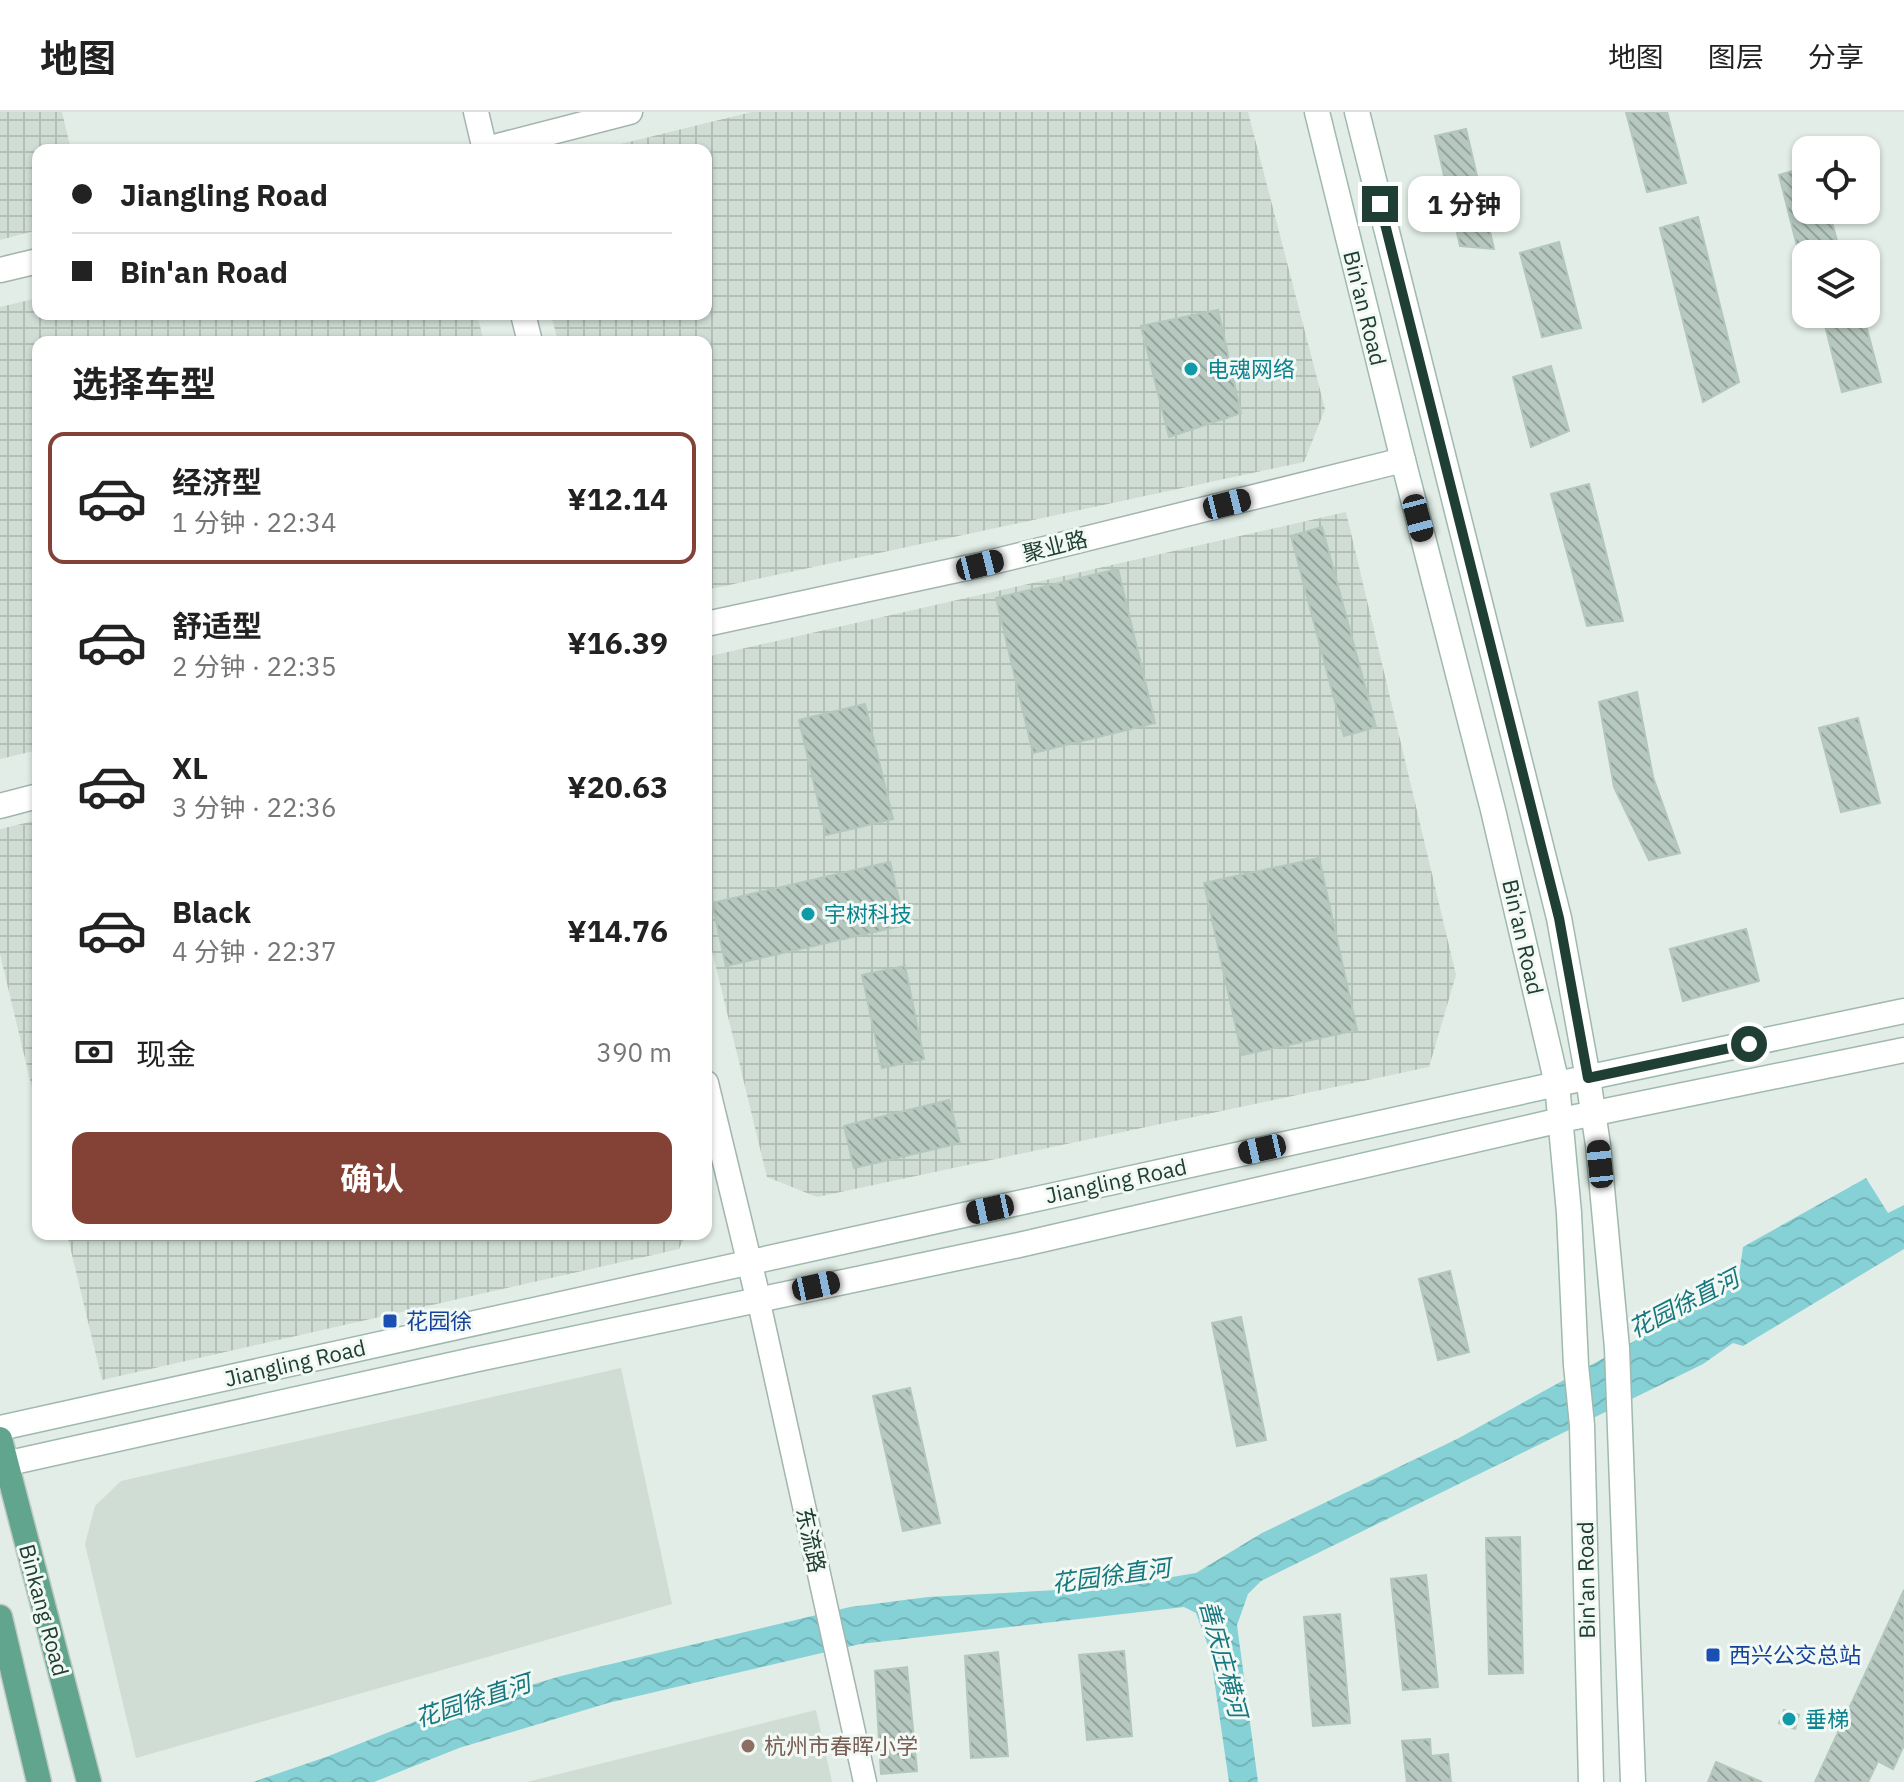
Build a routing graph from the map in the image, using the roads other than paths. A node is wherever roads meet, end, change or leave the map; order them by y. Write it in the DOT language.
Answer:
graph roads {
  1 [pos="476,112"];
  2 [pos="630,112"];
  3 [pos="1317,112"];
  4 [pos="1357,112"];
  5 [pos="483,144"];
  6 [pos="507,144"];
  7 [pos="32,262"];
  8 [pos="0,270"];
  9 [pos="1403,460"];
  10 [pos="712,623"];
  11 [pos="32,798"];
  12 [pos="0,806"];
  13 [pos="1904,1011"];
  14 [pos="1904,1050"];
  15 [pos="1588,1078"];
  16 [pos="1557,1084"];
  17 [pos="712,1109"];
  18 [pos="1593,1114"];
  19 [pos="1561,1120"];
  20 [pos="748,1263"];
  21 [pos="758,1298"];
  22 [pos="0,1428"];
  23 [pos="0,1439"];
  24 [pos="3,1464"];
  25 [pos="0,1617"];
  26 [pos="39,1782"];
  27 [pos="89,1782"];
  28 [pos="865,1782"];
  29 [pos="1591,1782"];
  30 [pos="1633,1782"];
  1 -- 5 [label="main road"];
  2 -- 6 [label="main road"];
  3 -- 9 [label="main road, Bin'an Road"];
  4 -- 15 [label="main road, Bin'an Road"];
  7 -- 8 [label="main road"];
  9 -- 10 [label="main road, 聚业路"];
  9 -- 16 [label="main road, Bin'an Road"];
  11 -- 12 [label="main road"];
  13 -- 15 [label="main road, Jiangling Road"];
  14 -- 18 [label="main road, Jiangling Road"];
  15 -- 16 [label="main road, Jiangling Road"];
  15 -- 18 [label="main road, Bin'an Road"];
  16 -- 19 [label="main road, Bin'an Road"];
  16 -- 20 [label="main road, Jiangling Road"];
  17 -- 20 [label="main road"];
  18 -- 19 [label="main road, Jiangling Road"];
  18 -- 30 [label="main road, Bin'an Road"];
  19 -- 21 [label="main road, Jiangling Road"];
  19 -- 29 [label="main road, Bin'an Road"];
  20 -- 21 [label="main road"];
  20 -- 22 [label="main road, Jiangling Road"];
  21 -- 24 [label="main road, Jiangling Road"];
  21 -- 28 [label="street, 东流路"];
  23 -- 24 [label="main road, Binkang Road"];
  24 -- 27 [label="main road, Binkang Road"];
  25 -- 26 [label="main road, Binkang Road"];
}
